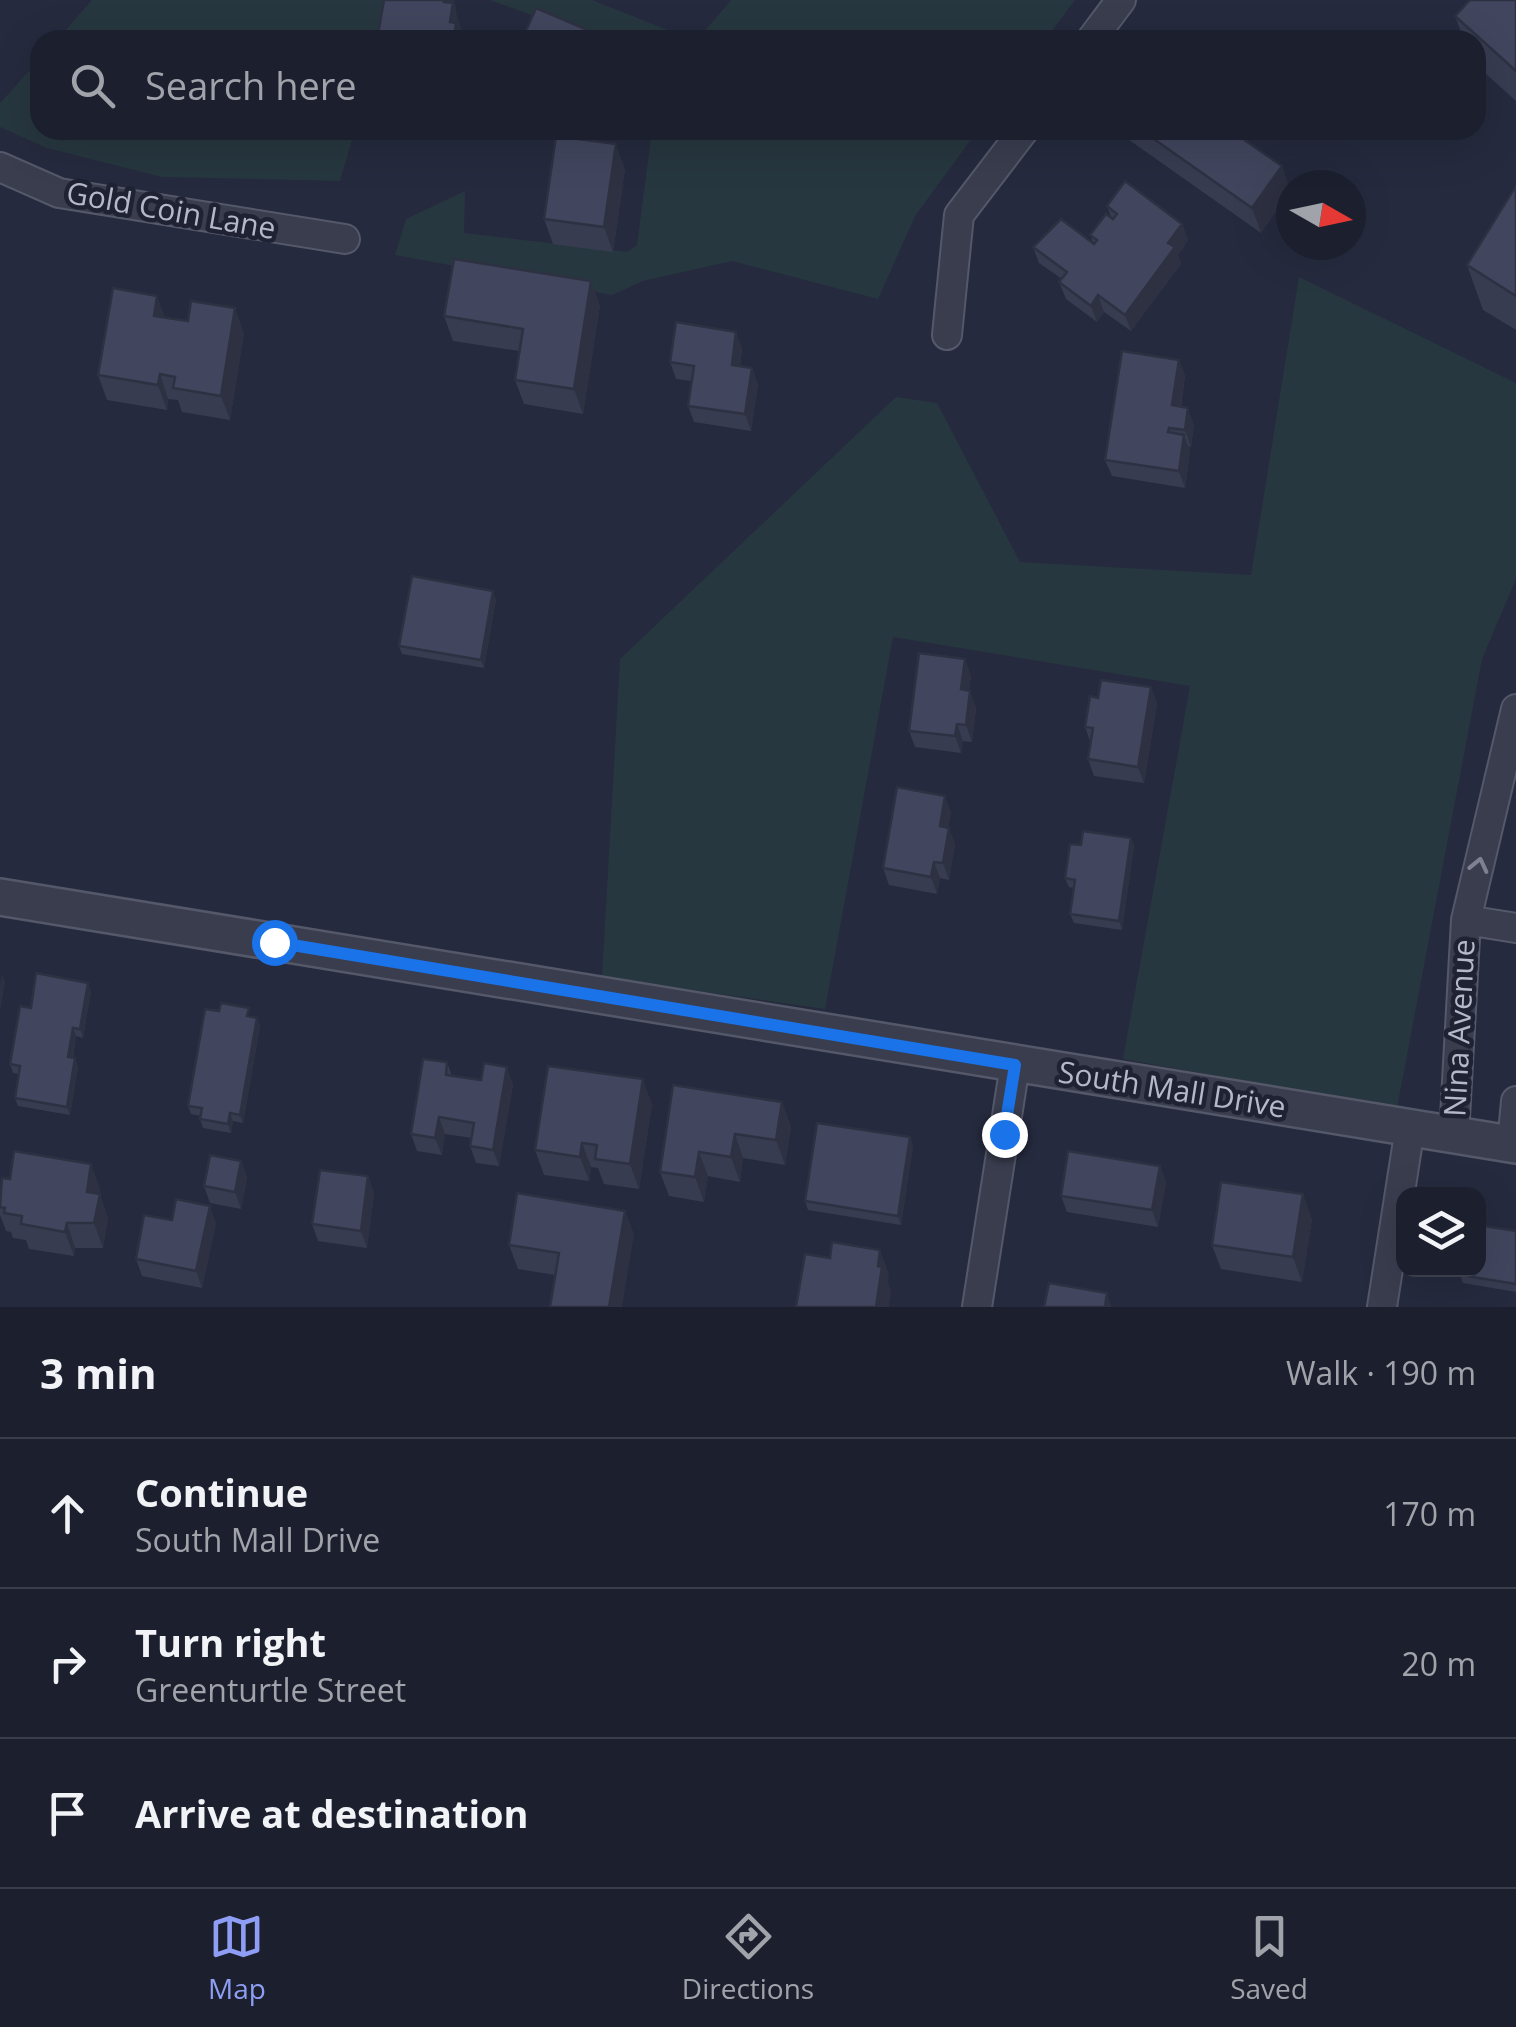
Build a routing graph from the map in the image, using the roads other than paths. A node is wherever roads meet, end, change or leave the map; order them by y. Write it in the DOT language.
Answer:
graph roads {
  1 [pos="1121,0"];
  2 [pos="1099,30"];
  3 [pos="1016,140"];
  4 [pos="0,168"];
  5 [pos="346,239"];
  6 [pos="947,335"];
  7 [pos="1516,709"];
  8 [pos="0,897"];
  9 [pos="1466,920"];
  10 [pos="1516,928"];
  11 [pos="1015,1065"];
  12 [pos="1516,1101"];
  13 [pos="1410,1128"];
  14 [pos="1454,1135"];
  15 [pos="1514,1144"];
  16 [pos="977,1307"];
  17 [pos="1382,1307"];
  1 -- 2 [label="street"];
  3 -- 6 [label="street"];
  4 -- 5 [label="street, Gold Coin Lane"];
  9 -- 7 [label="street, Nina Avenue, one-way"];
  8 -- 11 [label="street, South Mall Drive"];
  9 -- 10 [label="street, Nina Avenue"];
  9 -- 14 [label="street, Nina Avenue"];
  11 -- 13 [label="street, South Mall Drive"];
  11 -- 16 [label="street"];
  12 -- 15 [label="street, Nina Avenue"];
  13 -- 14 [label="street, South Mall Drive"];
  13 -- 17 [label="street"];
  14 -- 15 [label="street, South Mall Drive"];
}
